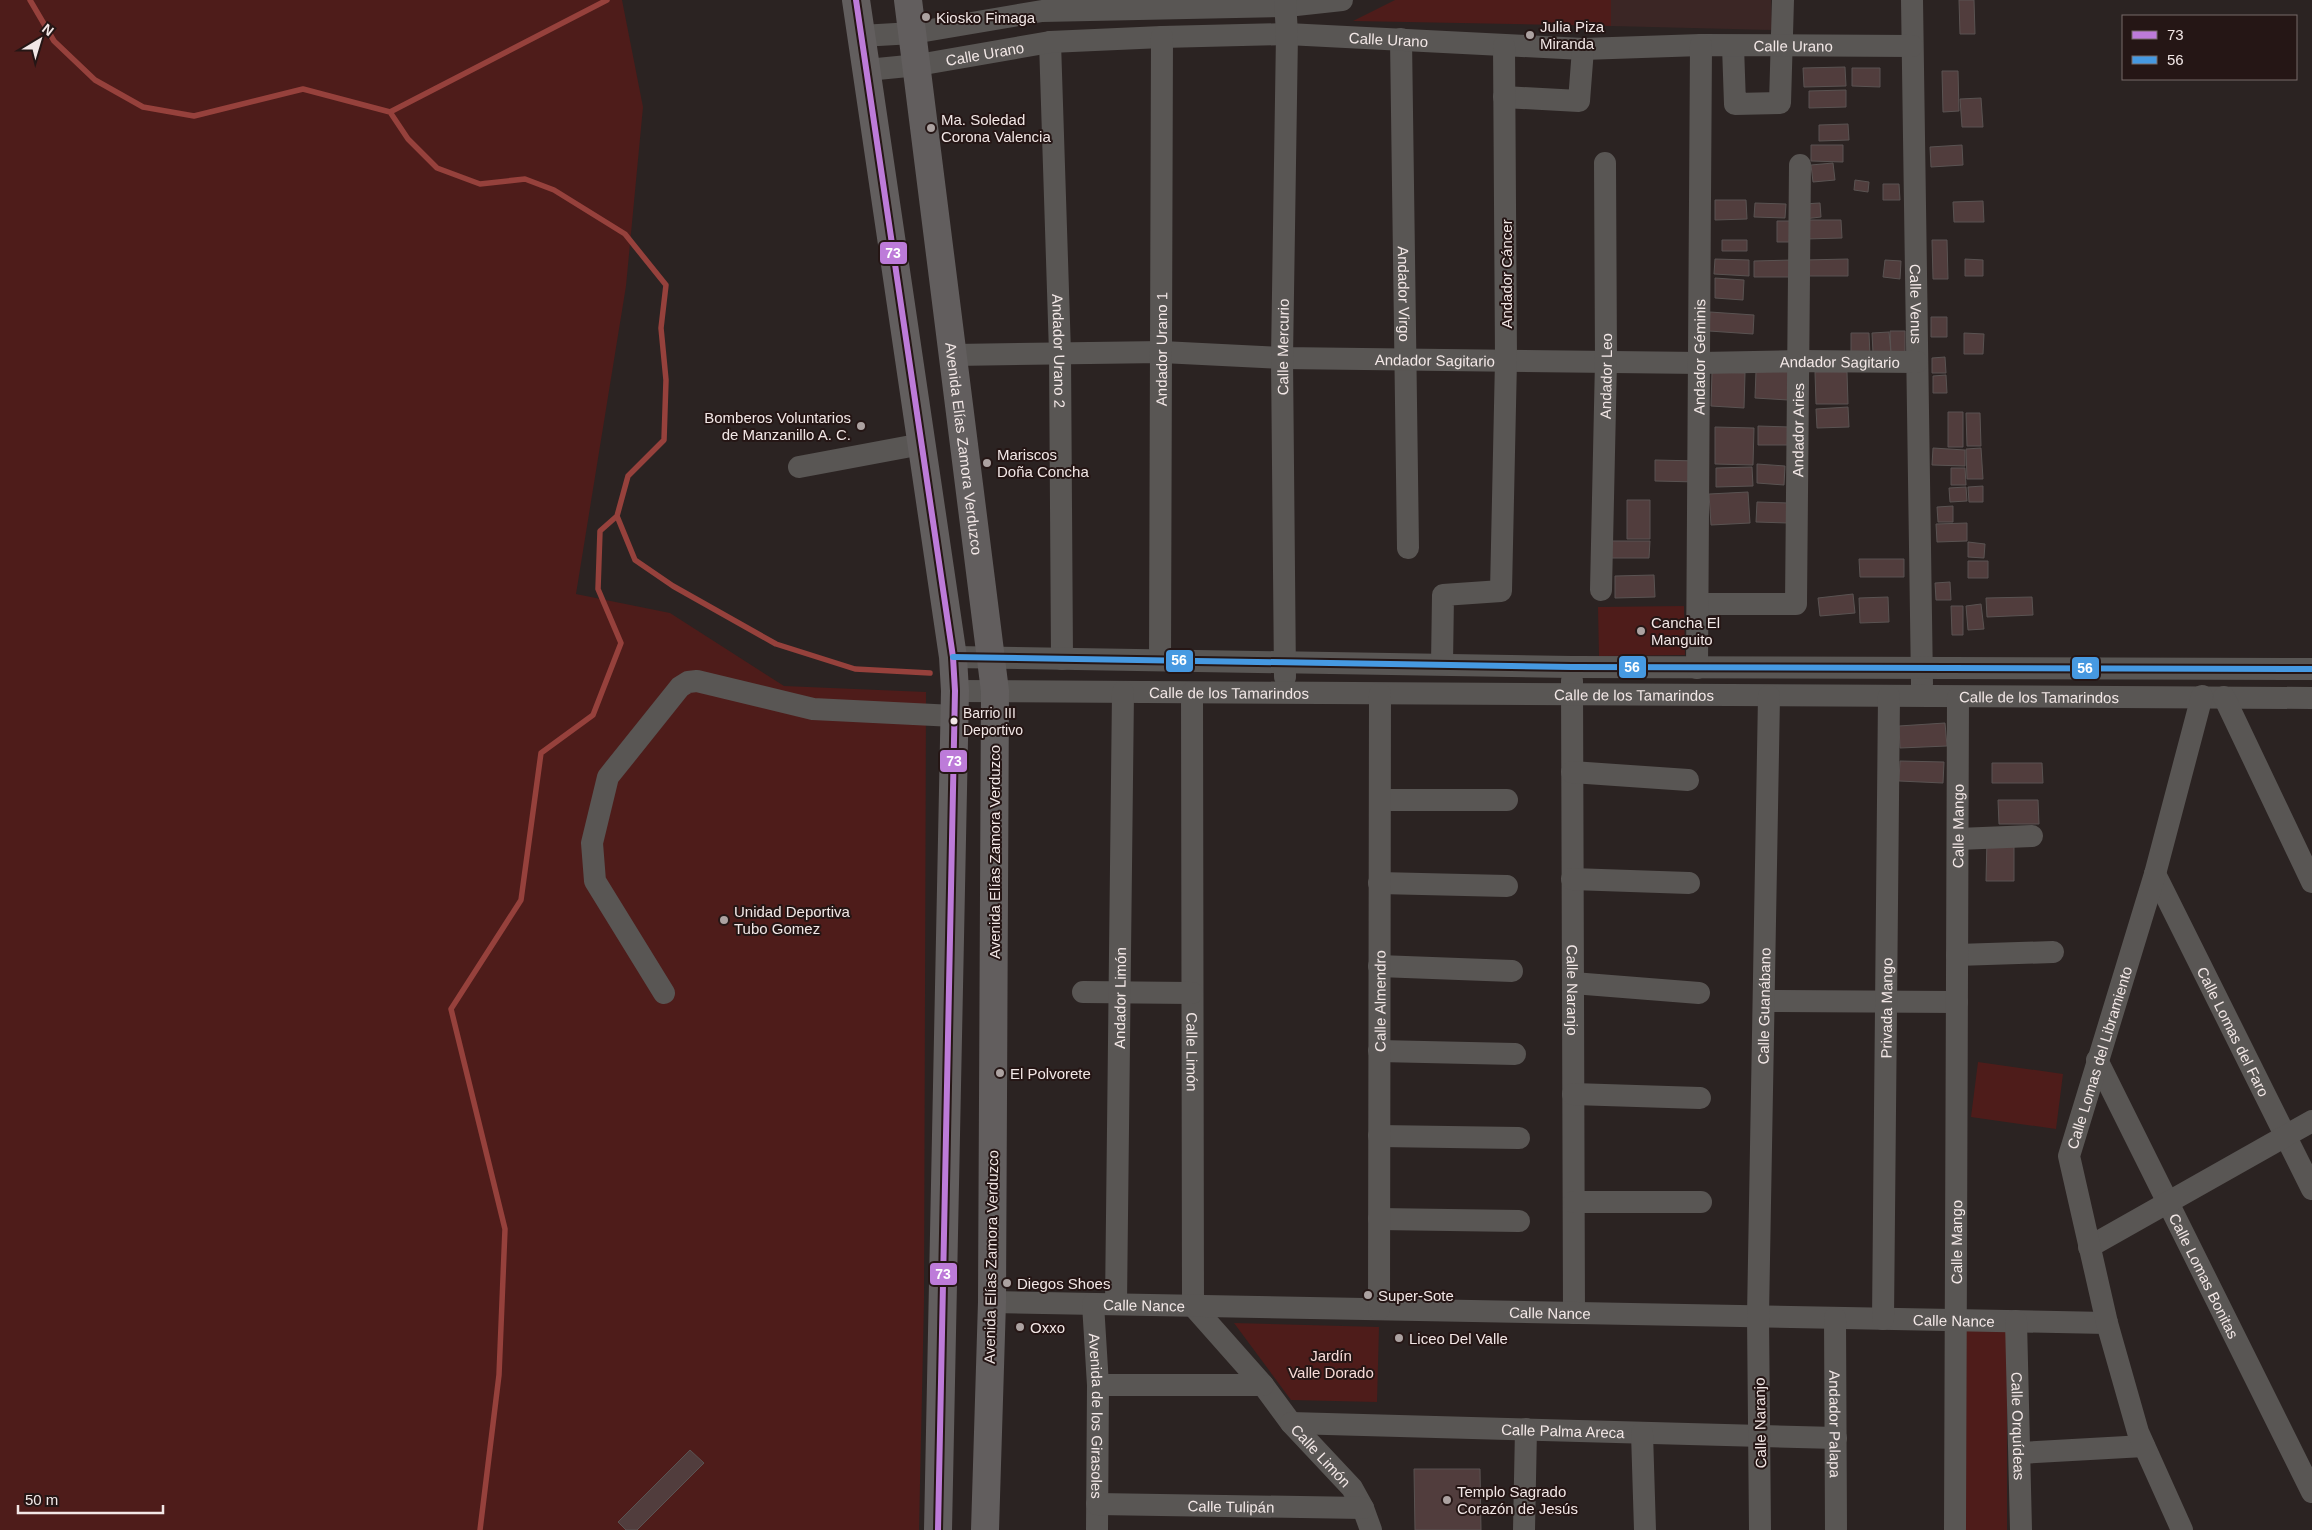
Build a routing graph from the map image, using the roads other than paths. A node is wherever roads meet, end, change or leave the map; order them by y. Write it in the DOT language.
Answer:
graph roads {
  1 [pos="856,0"];
  2 [pos="908,0"];
  3 [pos="1783,0"];
  4 [pos="1912,0"];
  5 [pos="1339,1"];
  6 [pos="1286,3"];
  7 [pos="913,33"];
  8 [pos="1287,34"];
  9 [pos="861,36"];
  10 [pos="1162,37"];
  11 [pos="1401,39"];
  12 [pos="1050,42"];
  13 [pos="1701,44"];
  14 [pos="1504,46"];
  15 [pos="1733,46"];
  16 [pos="1782,46"];
  17 [pos="1912,46"];
  18 [pos="1583,49"];
  19 [pos="918,65"];
  20 [pos="867,70"];
  21 [pos="1504,97"];
  22 [pos="1735,104"];
  23 [pos="1701,106"];
  24 [pos="1605,164"];
  25 [pos="1800,165"];
  26 [pos="1162,352"];
  27 [pos="1060,353"];
  28 [pos="954,355"];
  29 [pos="1282,358"];
  30 [pos="1404,358"];
  31 [pos="1506,360"];
  32 [pos="1799,360"];
  33 [pos="1606,362"];
  34 [pos="1917,362"];
  35 [pos="1700,363"];
  36 [pos="922,444"];
  37 [pos="799,467"];
  38 [pos="1408,548"];
  39 [pos="1601,590"];
  40 [pos="1698,604"];
  41 [pos="953,657"];
  42 [pos="992,658"];
  43 [pos="1062,659"];
  44 [pos="1160,660"];
  45 [pos="1285,661"];
  46 [pos="1442,664"];
  47 [pos="1572,667"];
  48 [pos="1697,668"];
  49 [pos="1921,669"];
  50 [pos="2312,669"];
  51 [pos="995,692"];
  52 [pos="1123,692"];
  53 [pos="1192,693"];
  54 [pos="1286,693"];
  55 [pos="1380,694"];
  56 [pos="1572,695"];
  57 [pos="1769,696"];
  58 [pos="1889,696"];
  59 [pos="1922,696"];
  60 [pos="2213,696"];
  61 [pos="1958,698"];
  62 [pos="2312,698"];
  63 [pos="955,703"];
  64 [pos="1572,772"];
  65 [pos="1688,780"];
  66 [pos="1380,800"];
  67 [pos="1507,800"];
  68 [pos="2032,836"];
  69 [pos="1958,839"];
  70 [pos="2155,874"];
  71 [pos="1572,879"];
  72 [pos="2312,882"];
  73 [pos="1379,883"];
  74 [pos="1689,883"];
  75 [pos="1507,886"];
  76 [pos="2053,952"];
  77 [pos="1957,955"];
  78 [pos="1379,966"];
  79 [pos="1512,971"];
  80 [pos="1573,983"];
  81 [pos="1083,992"];
  82 [pos="664,993"];
  83 [pos="1120,993"];
  84 [pos="1192,993"];
  85 [pos="1699,993"];
  86 [pos="1764,1001"];
  87 [pos="1886,1001"];
  88 [pos="1957,1002"];
  89 [pos="1379,1051"];
  90 [pos="1515,1054"];
  91 [pos="2098,1060"];
  92 [pos="1573,1094"];
  93 [pos="1700,1098"];
  94 [pos="2312,1121"];
  95 [pos="1379,1136"];
  96 [pos="2286,1136"];
  97 [pos="1519,1138"];
  98 [pos="2312,1189"];
  99 [pos="1574,1202"];
  100 [pos="1701,1202"];
  101 [pos="2168,1202"];
  102 [pos="1379,1219"];
  103 [pos="1520,1221"];
  104 [pos="2089,1247"];
  105 [pos="992,1302"];
  106 [pos="1093,1304"];
  107 [pos="1116,1304"];
  108 [pos="1193,1306"];
  109 [pos="1379,1309"];
  110 [pos="1574,1313"];
  111 [pos="1758,1316"];
  112 [pos="1835,1318"];
  113 [pos="1883,1319"];
  114 [pos="1956,1320"];
  115 [pos="2016,1321"];
  116 [pos="2108,1323"];
  117 [pos="1098,1385"];
  118 [pos="1264,1385"];
  119 [pos="1291,1422"];
  120 [pos="1526,1429"];
  121 [pos="1642,1433"];
  122 [pos="1761,1436"];
  123 [pos="1836,1438"];
  124 [pos="2144,1446"];
  125 [pos="2020,1453"];
  126 [pos="2312,1492"];
  127 [pos="1097,1504"];
  128 [pos="1363,1508"];
  129 [pos="938,1530"];
  130 [pos="985,1530"];
  131 [pos="1097,1530"];
  132 [pos="1371,1530"];
  133 [pos="1524,1530"];
  134 [pos="1645,1530"];
  135 [pos="1760,1530"];
  136 [pos="1836,1530"];
  137 [pos="1955,1530"];
  138 [pos="2021,1530"];
  139 [pos="2182,1530"];
  1 -- 9 [label="main road"];
  2 -- 7 [label="main road, Avenida Elías Zamora Verduzco"];
  3 -- 16 [label="street"];
  4 -- 17 [label="street, Calle Venus"];
  5 -- 6 [label="street"];
  6 -- 7 [label="street"];
  6 -- 8 [label="street, Calle Mercurio"];
  7 -- 9 [label="street"];
  7 -- 19 [label="main road, Avenida Elías Zamora Verduzco"];
  8 -- 10 [label="street, Calle Urano"];
  8 -- 11 [label="street, Calle Urano"];
  8 -- 29 [label="street, Calle Mercurio"];
  9 -- 20 [label="main road"];
  10 -- 12 [label="street, Calle Urano"];
  10 -- 26 [label="street, Andador Urano 1"];
  11 -- 14 [label="street, Calle Urano"];
  11 -- 30 [label="street, Andador Virgo"];
  12 -- 19 [label="street, Calle Urano"];
  12 -- 27 [label="street, Andador Urano 2"];
  13 -- 15 [label="street, Calle Urano"];
  13 -- 18 [label="street, Calle Urano"];
  13 -- 23 [label="street, Andador Géminis"];
  14 -- 18 [label="street, Calle Urano"];
  14 -- 21 [label="street, Andador Cáncer"];
  15 -- 16 [label="street, Calle Urano"];
  15 -- 22 [label="street"];
  16 -- 17 [label="street, Calle Urano"];
  16 -- 22 [label="street"];
  17 -- 34 [label="street, Calle Venus"];
  18 -- 21 [label="street"];
  19 -- 20 [label="street, Calle Urano"];
  19 -- 28 [label="main road, Avenida Elías Zamora Verduzco"];
  20 -- 36 [label="main road"];
  21 -- 31 [label="street, Andador Cáncer"];
  22 -- 23 [label="street"];
  23 -- 35 [label="street, Andador Géminis"];
  24 -- 33 [label="street, Andador Leo"];
  25 -- 32 [label="street, Andador Aries"];
  26 -- 27 [label="street, Andador Sagitario"];
  26 -- 29 [label="street, Andador Sagitario"];
  26 -- 44 [label="street, Andador Urano 1"];
  27 -- 28 [label="street, Andador Sagitario"];
  27 -- 43 [label="street, Andador Urano 2"];
  28 -- 42 [label="main road, Avenida Elías Zamora Verduzco"];
  29 -- 30 [label="street, Andador Sagitario"];
  29 -- 45 [label="street, Calle Mercurio"];
  30 -- 31 [label="street, Andador Sagitario"];
  30 -- 38 [label="street, Andador Virgo"];
  31 -- 33 [label="street, Andador Sagitario"];
  31 -- 46 [label="street, Andador Cáncer"];
  32 -- 34 [label="street, Andador Sagitario"];
  32 -- 35 [label="street, Andador Sagitario"];
  32 -- 40 [label="street, Andador Aries"];
  33 -- 35 [label="street, Andador Sagitario"];
  33 -- 39 [label="street, Andador Leo"];
  34 -- 49 [label="street, Calle Venus"];
  35 -- 40 [label="street, Andador Géminis"];
  36 -- 37 [label="street"];
  36 -- 41 [label="main road"];
  40 -- 48 [label="street, Andador Géminis"];
  41 -- 42 [label="street"];
  41 -- 63 [label="main road"];
  42 -- 43 [label="street"];
  42 -- 51 [label="main road, Avenida Elías Zamora Verduzco"];
  43 -- 44 [label="street"];
  44 -- 45 [label="street"];
  45 -- 46 [label="street"];
  45 -- 54 [label="street, Calle Mercurio"];
  46 -- 47 [label="street"];
  47 -- 48 [label="street"];
  47 -- 56 [label="street, Calle Naranjo"];
  48 -- 49 [label="street"];
  49 -- 50 [label="street"];
  49 -- 59 [label="street, Calle Venus"];
  51 -- 52 [label="street, Calle de los Tamarindos"];
  51 -- 63 [label="street, Calle de los Tamarindos"];
  51 -- 105 [label="main road, Avenida Elías Zamora Verduzco"];
  52 -- 53 [label="street, Calle de los Tamarindos"];
  52 -- 83 [label="street, Andador Limón"];
  53 -- 54 [label="street, Calle de los Tamarindos"];
  53 -- 84 [label="street, Calle Limón"];
  54 -- 55 [label="street, Calle de los Tamarindos"];
  55 -- 56 [label="street, Calle de los Tamarindos"];
  55 -- 66 [label="street, Calle Almendro"];
  56 -- 57 [label="street, Calle de los Tamarindos"];
  56 -- 64 [label="street, Calle Naranjo"];
  57 -- 58 [label="street, Calle de los Tamarindos"];
  57 -- 86 [label="street, Calle Guanábano"];
  58 -- 59 [label="street, Calle de los Tamarindos"];
  58 -- 87 [label="street, Privada Mango"];
  59 -- 61 [label="street, Calle de los Tamarindos"];
  60 -- 61 [label="street, Calle de los Tamarindos"];
  60 -- 62 [label="street, Calle de los Tamarindos"];
  60 -- 70 [label="street, Calle Lomas del Libramiento"];
  60 -- 72 [label="street"];
  61 -- 69 [label="street, Calle Mango"];
  63 -- 82 [label="street, Calle de los Tamarindos"];
  63 -- 129 [label="main road"];
  64 -- 65 [label="street"];
  64 -- 71 [label="street, Calle Naranjo"];
  66 -- 67 [label="street"];
  66 -- 73 [label="street, Calle Almendro"];
  68 -- 69 [label="street"];
  69 -- 77 [label="street, Calle Mango"];
  70 -- 91 [label="street, Calle Lomas del Libramiento"];
  70 -- 96 [label="street, Calle Lomas del Faro"];
  71 -- 74 [label="street"];
  71 -- 80 [label="street, Calle Naranjo"];
  73 -- 75 [label="street"];
  73 -- 78 [label="street, Calle Almendro"];
  76 -- 77 [label="street"];
  77 -- 88 [label="street, Calle Mango"];
  78 -- 79 [label="street"];
  78 -- 89 [label="street, Calle Almendro"];
  80 -- 85 [label="street"];
  80 -- 92 [label="street, Calle Naranjo"];
  81 -- 83 [label="street"];
  83 -- 84 [label="street"];
  83 -- 107 [label="street, Andador Limón"];
  84 -- 108 [label="street, Calle Limón"];
  86 -- 87 [label="street"];
  86 -- 111 [label="street, Calle Guanábano"];
  87 -- 88 [label="street"];
  87 -- 113 [label="street, Privada Mango"];
  88 -- 114 [label="street, Calle Mango"];
  89 -- 90 [label="street"];
  89 -- 95 [label="street, Calle Almendro"];
  91 -- 101 [label="street, Calle Lomas Bonitas"];
  91 -- 104 [label="street, Calle Lomas del Libramiento"];
  92 -- 93 [label="street"];
  92 -- 99 [label="street, Calle Naranjo"];
  94 -- 96 [label="street"];
  95 -- 97 [label="street"];
  95 -- 102 [label="street, Calle Almendro"];
  96 -- 98 [label="street, Calle Lomas del Faro"];
  96 -- 101 [label="street"];
  99 -- 100 [label="street"];
  99 -- 110 [label="street, Calle Naranjo"];
  101 -- 104 [label="street"];
  101 -- 126 [label="street, Calle Lomas Bonitas"];
  102 -- 103 [label="street"];
  102 -- 109 [label="street, Calle Almendro"];
  104 -- 116 [label="street, Calle Lomas del Libramiento"];
  105 -- 106 [label="street, Calle Nance"];
  105 -- 130 [label="main road, Avenida Elías Zamora Verduzco"];
  106 -- 107 [label="street, Calle Nance"];
  106 -- 117 [label="street, Avenida de los Girasoles"];
  107 -- 108 [label="street, Calle Nance"];
  108 -- 109 [label="street, Calle Nance"];
  108 -- 118 [label="street, Calle Limón"];
  109 -- 110 [label="street, Calle Nance"];
  110 -- 111 [label="street, Calle Nance"];
  111 -- 112 [label="street, Calle Nance"];
  111 -- 122 [label="street, Calle Naranjo"];
  112 -- 113 [label="street, Calle Nance"];
  112 -- 123 [label="street, Andador Palapa"];
  113 -- 114 [label="street, Calle Nance"];
  114 -- 115 [label="street, Calle Nance"];
  114 -- 137 [label="street, Calle Mango"];
  115 -- 116 [label="street, Calle Nance"];
  115 -- 125 [label="street, Calle Orquídeas"];
  116 -- 124 [label="street, Calle Lomas del Libramiento"];
  117 -- 118 [label="street"];
  117 -- 127 [label="street, Avenida de los Girasoles"];
  118 -- 119 [label="street, Calle Limón"];
  119 -- 120 [label="street, Calle Palma Areca"];
  119 -- 128 [label="street, Calle Limón"];
  120 -- 121 [label="street, Calle Palma Areca"];
  120 -- 133 [label="street"];
  121 -- 122 [label="street, Calle Palma Areca"];
  121 -- 134 [label="street"];
  122 -- 123 [label="street, Calle Palma Areca"];
  122 -- 135 [label="street, Calle Naranjo"];
  123 -- 136 [label="street, Andador Palapa"];
  124 -- 125 [label="street"];
  124 -- 139 [label="street, Calle Lomas del Libramiento"];
  125 -- 138 [label="street, Calle Orquídeas"];
  127 -- 128 [label="street, Calle Tulipán"];
  127 -- 131 [label="street, Avenida de los Girasoles"];
  128 -- 132 [label="street, Calle Limón"];
}
